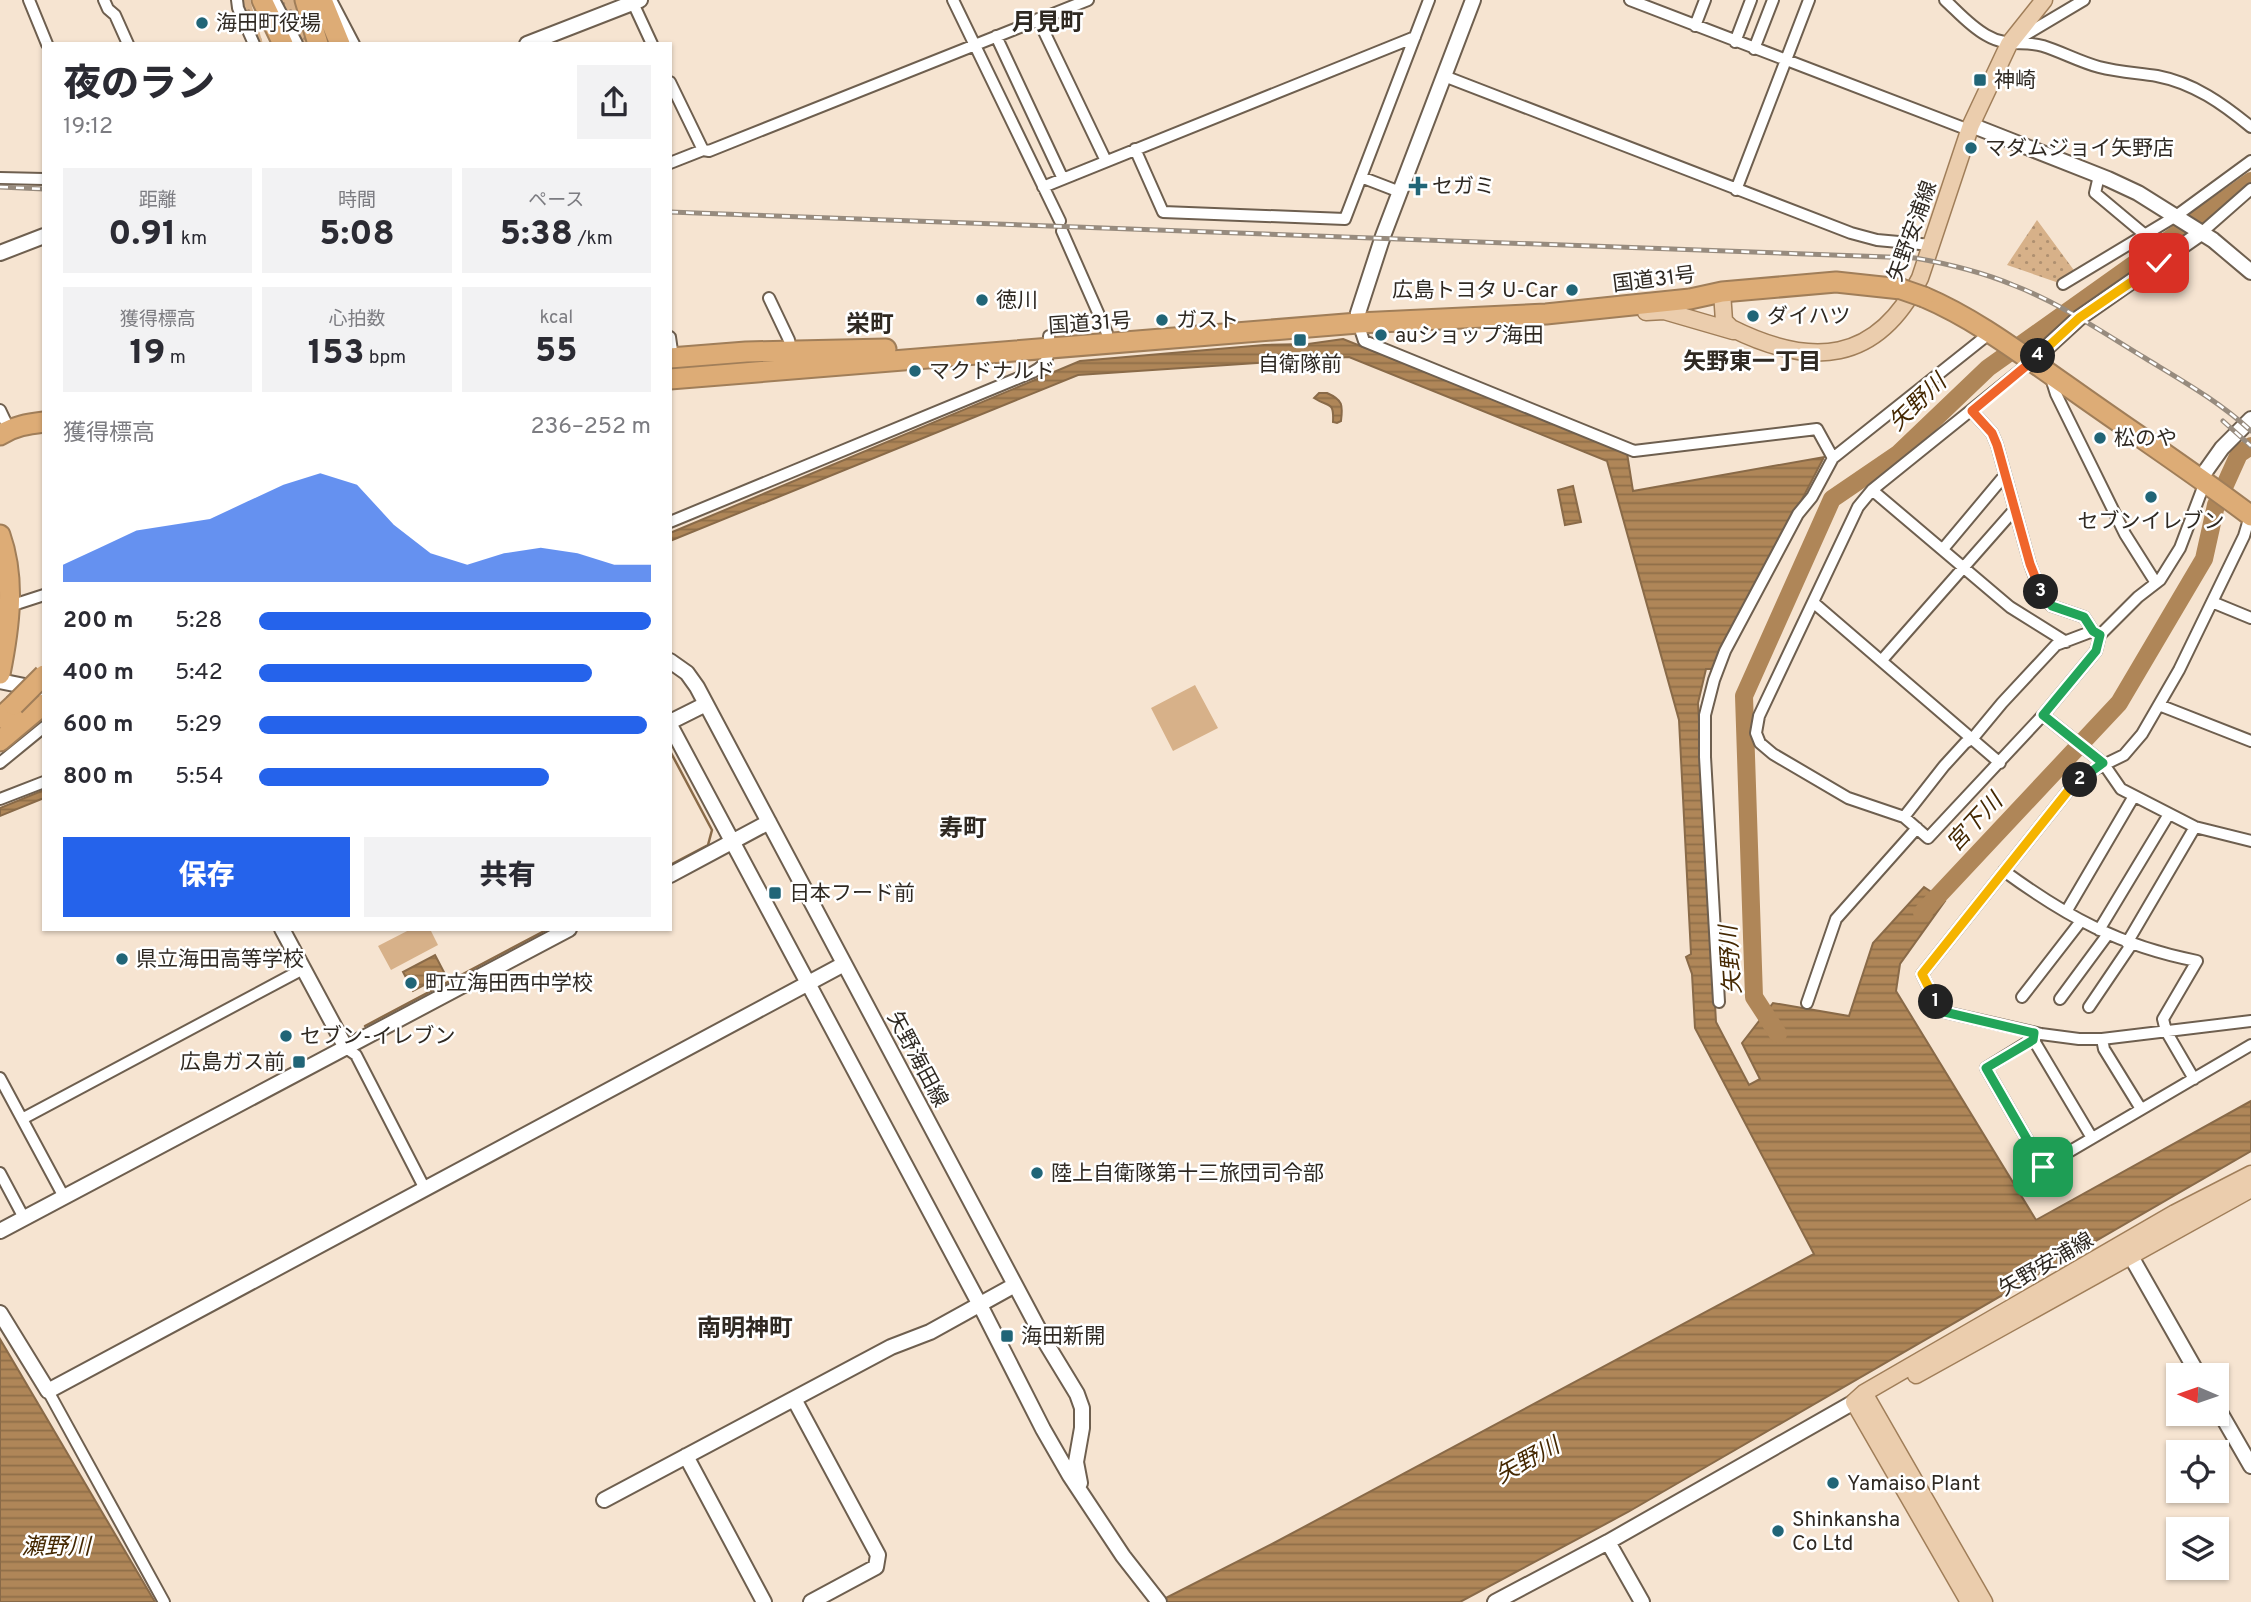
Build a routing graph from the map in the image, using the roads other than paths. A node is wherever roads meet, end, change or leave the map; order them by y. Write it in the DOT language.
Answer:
graph roads {
  1 [pos="29,0"];
  2 [pos="104,0"];
  3 [pos="237,0"];
  4 [pos="305,0"];
  5 [pos="322,0"];
  6 [pos="331,0"];
  7 [pos="953,0"];
  8 [pos="1088,0"];
  9 [pos="1429,0"];
  10 [pos="1473,0"];
  11 [pos="1630,0"];
  12 [pos="1705,0"];
  13 [pos="1751,0"];
  14 [pos="1773,0"];
  15 [pos="1809,0"];
  16 [pos="1945,0"];
  17 [pos="2044,0"];
  18 [pos="2084,0"];
  19 [pos="632,2"];
  20 [pos="262,3"];
  21 [pos="2033,7"];
  22 [pos="1038,19"];
  23 [pos="1695,26"];
  24 [pos="996,36"];
  25 [pos="1415,37"];
  26 [pos="46,42"];
  27 [pos="127,42"];
  28 [pos="253,42"];
  29 [pos="270,42"];
  30 [pos="282,42"];
  31 [pos="293,42"];
  32 [pos="317,42"];
  33 [pos="339,42"];
  34 [pos="353,42"];
  35 [pos="532,42"];
  36 [pos="651,42"];
  37 [pos="1735,42"];
  38 [pos="2009,44"];
  39 [pos="974,45"];
  40 [pos="1754,49"];
  41 [pos="1784,61"];
  42 [pos="1444,76"];
  43 [pos="672,86"];
  44 [pos="2251,127"];
  45 [pos="1970,128"];
  46 [pos="1135,149"];
  47 [pos="702,150"];
  48 [pos="2251,160"];
  49 [pos="1107,161"];
  50 [pos="672,162"];
  51 [pos="2099,176"];
  52 [pos="1361,177"];
  53 [pos="0,178"];
  54 [pos="42,179"];
  55 [pos="1063,179"];
  56 [pos="1043,187"];
  57 [pos="2251,189"];
  58 [pos="1737,190"];
  59 [pos="1400,192"];
  60 [pos="2178,217"];
  61 [pos="2199,232"];
  62 [pos="2144,234"];
  63 [pos="42,237"];
  64 [pos="1931,244"];
  65 [pos="0,253"];
  66 [pos="2159,263"];
  67 [pos="2251,272"];
  68 [pos="2063,284"];
  69 [pos="1722,292"];
  70 [pos="769,298"];
  71 [pos="1546,314"];
  72 [pos="1358,318"];
  73 [pos="1107,333"];
  74 [pos="1745,335"];
  75 [pos="1993,335"];
  76 [pos="1049,343"];
  77 [pos="1018,351"];
  78 [pos="793,359"];
  79 [pos="2028,360"];
  80 [pos="672,361"];
  81 [pos="672,361"];
  82 [pos="2050,375"];
  83 [pos="1022,377"];
  84 [pos="672,379"];
  85 [pos="0,410"];
  86 [pos="1972,411"];
  87 [pos="2251,419"];
  88 [pos="42,422"];
  89 [pos="4,432"];
  90 [pos="1833,457"];
  91 [pos="2006,475"];
  92 [pos="2210,486"];
  93 [pos="1872,490"];
  94 [pos="2015,509"];
  95 [pos="2251,516"];
  96 [pos="672,521"];
  97 [pos="0,535"];
  98 [pos="1942,549"];
  99 [pos="1963,566"];
  100 [pos="2155,583"];
  101 [pos="42,596"];
  102 [pos="2212,602"];
  103 [pos="1814,603"];
  104 [pos="10,606"];
  105 [pos="2251,618"];
  106 [pos="2097,633"];
  107 [pos="2066,642"];
  108 [pos="1882,660"];
  109 [pos="672,663"];
  110 [pos="0,674"];
  111 [pos="42,675"];
  112 [pos="0,681"];
  113 [pos="36,684"];
  114 [pos="706,704"];
  115 [pos="2159,705"];
  116 [pos="42,706"];
  117 [pos="7,711"];
  118 [pos="2043,715"];
  119 [pos="42,718"];
  120 [pos="672,722"];
  121 [pos="672,727"];
  122 [pos="42,729"];
  123 [pos="1973,738"];
  124 [pos="0,741"];
  125 [pos="2251,741"];
  126 [pos="0,752"];
  127 [pos="0,763"];
  128 [pos="2000,763"];
  129 [pos="2103,763"];
  130 [pos="42,783"];
  131 [pos="2134,796"];
  132 [pos="0,799"];
  133 [pos="2169,814"];
  134 [pos="1904,817"];
  135 [pos="769,822"];
  136 [pos="2195,827"];
  137 [pos="1917,828"];
  138 [pos="733,841"];
  139 [pos="2251,841"];
  140 [pos="2004,871"];
  141 [pos="672,874"];
  142 [pos="2066,912"];
  143 [pos="2081,921"];
  144 [pos="283,931"];
  145 [pos="565,931"];
  146 [pos="2103,932"];
  147 [pos="2129,944"];
  148 [pos="844,964"];
  149 [pos="303,969"];
  150 [pos="809,983"];
  151 [pos="2022,996"];
  152 [pos="2060,999"];
  153 [pos="1719,1002"];
  154 [pos="1807,1003"];
  155 [pos="2089,1007"];
  156 [pos="2251,1021"];
  157 [pos="2166,1031"];
  158 [pos="2033,1036"];
  159 [pos="2102,1039"];
  160 [pos="2251,1045"];
  161 [pos="346,1048"];
  162 [pos="0,1078"];
  163 [pos="2194,1079"];
  164 [pos="2141,1110"];
  165 [pos="22,1119"];
  166 [pos="2092,1138"];
  167 [pos="0,1173"];
  168 [pos="2251,1174"];
  169 [pos="425,1189"];
  170 [pos="2251,1189"];
  171 [pos="64,1197"];
  172 [pos="24,1218"];
  173 [pos="0,1231"];
  174 [pos="2127,1250"];
  175 [pos="1015,1286"];
  176 [pos="979,1305"];
  177 [pos="0,1313"];
  178 [pos="2192,1363"];
  179 [pos="48,1391"];
  180 [pos="794,1399"];
  181 [pos="1862,1399"];
  182 [pos="2228,1426"];
  183 [pos="686,1456"];
  184 [pos="2251,1466"];
  185 [pos="1082,1491"];
  186 [pos="604,1500"];
  187 [pos="1608,1542"];
  188 [pos="164,1602"];
  189 [pos="764,1602"];
  190 [pos="811,1602"];
  191 [pos="1159,1602"];
  192 [pos="1495,1602"];
  193 [pos="1642,1602"];
  194 [pos="1969,1602"];
  195 [pos="1984,1602"];
  1 -- 26 [label="street"];
  2 -- 27 [label="street"];
  3 -- 28 [label="street"];
  4 -- 32 [label="highway"];
  5 -- 33 [label="highway"];
  6 -- 34 [label="street"];
  7 -- 39 [label="street"];
  8 -- 22 [label="street"];
  9 -- 25 [label="street"];
  10 -- 42 [label="street"];
  11 -- 23 [label="street"];
  12 -- 23 [label="street"];
  13 -- 37 [label="street"];
  14 -- 40 [label="street"];
  15 -- 41 [label="street"];
  16 -- 38 [label="street"];
  17 -- 21 [label="main road, 矢野安浦線"];
  18 -- 38 [label="street"];
  19 -- 35 [label="street"];
  19 -- 36 [label="street"];
  20 -- 29 [label="highway"];
  20 -- 30 [label="highway"];
  20 -- 31 [label="street"];
  21 -- 38 [label="main road, 矢野安浦線"];
  22 -- 24 [label="street"];
  22 -- 49 [label="street"];
  23 -- 37 [label="street"];
  24 -- 39 [label="street"];
  24 -- 55 [label="street"];
  25 -- 46 [label="street"];
  25 -- 52 [label="street"];
  37 -- 40 [label="street"];
  38 -- 44 [label="street"];
  38 -- 45 [label="main road, 矢野安浦線"];
  39 -- 47 [label="street"];
  39 -- 56 [label="street"];
  40 -- 41 [label="street"];
  41 -- 45 [label="street"];
  41 -- 58 [label="street"];
  42 -- 58 [label="street"];
  42 -- 59 [label="street"];
  43 -- 47 [label="street"];
  45 -- 51 [label="street"];
  45 -- 64 [label="main road, 矢野安浦線"];
  46 -- 49 [label="street"];
  46 -- 52 [label="street"];
  47 -- 50 [label="street"];
  48 -- 60 [label="street"];
  49 -- 55 [label="street"];
  51 -- 60 [label="street"];
  51 -- 62 [label="street"];
  52 -- 59 [label="street"];
  53 -- 54 [label="street"];
  55 -- 56 [label="street"];
  56 -- 73 [label="street"];
  57 -- 61 [label="street"];
  58 -- 64 [label="street"];
  59 -- 72 [label="street"];
  60 -- 61 [label="street"];
  60 -- 62 [label="street"];
  61 -- 66 [label="street"];
  61 -- 67 [label="street"];
  62 -- 66 [label="street"];
  62 -- 68 [label="street"];
  63 -- 65 [label="street"];
  64 -- 74 [label="main road, 矢野安浦線"];
  66 -- 79 [label="street"];
  69 -- 71 [label="highway, 国道31号"];
  69 -- 72 [label="highway, 国道31号"];
  69 -- 74 [label="main road, 矢野安浦線"];
  69 -- 75 [label="highway, 国道31号, bridge"];
  70 -- 78 [label="street"];
  71 -- 72 [label="highway, 国道31号"];
  71 -- 74 [label="main road"];
  72 -- 73 [label="highway, 国道31号"];
  72 -- 76 [label="highway, 国道31号"];
  72 -- 90 [label="street"];
  73 -- 76 [label="highway, 国道31号"];
  75 -- 79 [label="highway, 国道31号"];
  75 -- 90 [label="street"];
  76 -- 77 [label="highway, 国道31号"];
  76 -- 78 [label="highway, 国道31号"];
  76 -- 83 [label="street"];
  77 -- 78 [label="highway, 国道31号"];
  77 -- 83 [label="street"];
  78 -- 80 [label="highway, 国道31号"];
  78 -- 81 [label="highway"];
  78 -- 84 [label="highway, 国道31号"];
  79 -- 82 [label="highway, 国道31号"];
  79 -- 86 [label="street"];
  82 -- 92 [label="highway, 国道31号"];
  82 -- 100 [label="street"];
  83 -- 96 [label="street"];
  85 -- 89 [label="street"];
  86 -- 91 [label="street"];
  86 -- 93 [label="street"];
  87 -- 92 [label="street"];
  88 -- 89 [label="highway"];
  90 -- 153 [label="street"];
  91 -- 94 [label="street"];
  91 -- 98 [label="street"];
  92 -- 95 [label="highway, 国道31号"];
  92 -- 100 [label="street"];
  93 -- 98 [label="street"];
  93 -- 103 [label="street"];
  94 -- 99 [label="street"];
  94 -- 106 [label="street"];
  95 -- 102 [label="street"];
  97 -- 104 [label="highway"];
  98 -- 99 [label="street"];
  99 -- 107 [label="street"];
  99 -- 108 [label="street"];
  100 -- 106 [label="street"];
  101 -- 104 [label="street"];
  102 -- 105 [label="street"];
  102 -- 115 [label="street"];
  103 -- 108 [label="street"];
  103 -- 134 [label="street"];
  104 -- 110 [label="highway"];
  106 -- 107 [label="street"];
  106 -- 118 [label="street"];
  107 -- 123 [label="street"];
  108 -- 123 [label="street"];
  109 -- 114 [label="street, 矢野海田線"];
  111 -- 117 [label="highway, bridge"];
  112 -- 113 [label="street"];
  113 -- 117 [label="highway, bridge"];
  114 -- 120 [label="street"];
  114 -- 135 [label="street, 矢野海田線"];
  115 -- 125 [label="street"];
  115 -- 129 [label="street"];
  116 -- 124 [label="highway"];
  118 -- 128 [label="street"];
  118 -- 129 [label="street"];
  119 -- 126 [label="highway"];
  121 -- 138 [label="street, 矢野海田線"];
  122 -- 127 [label="street"];
  123 -- 128 [label="street"];
  123 -- 134 [label="street"];
  128 -- 137 [label="street"];
  129 -- 131 [label="street"];
  129 -- 140 [label="street"];
  130 -- 132 [label="street"];
  131 -- 133 [label="street"];
  131 -- 142 [label="street"];
  133 -- 136 [label="street"];
  133 -- 146 [label="street"];
  134 -- 137 [label="street"];
  135 -- 138 [label="street"];
  135 -- 148 [label="street, 矢野海田線"];
  136 -- 139 [label="street"];
  136 -- 147 [label="street"];
  137 -- 154 [label="street"];
  138 -- 141 [label="street"];
  138 -- 150 [label="street, 矢野海田線"];
  140 -- 142 [label="street"];
  140 -- 158 [label="street"];
  142 -- 143 [label="street"];
  143 -- 146 [label="street"];
  143 -- 151 [label="street"];
  144 -- 149 [label="street"];
  145 -- 161 [label="street"];
  146 -- 147 [label="street"];
  146 -- 152 [label="street"];
  147 -- 155 [label="street"];
  147 -- 157 [label="street"];
  148 -- 150 [label="street"];
  148 -- 175 [label="street, 矢野海田線"];
  149 -- 161 [label="street"];
  149 -- 165 [label="street"];
  150 -- 169 [label="street"];
  150 -- 176 [label="street, 矢野海田線"];
  156 -- 157 [label="street"];
  157 -- 159 [label="street"];
  157 -- 163 [label="street"];
  158 -- 159 [label="street"];
  158 -- 166 [label="street"];
  158 -- 166 [label="street"];
  159 -- 164 [label="street"];
  160 -- 163 [label="street"];
  161 -- 169 [label="street"];
  161 -- 171 [label="street"];
  162 -- 165 [label="street"];
  163 -- 164 [label="street"];
  164 -- 166 [label="street"];
  165 -- 171 [label="street"];
  167 -- 172 [label="street"];
  168 -- 174 [label="main road, 矢野安浦線"];
  169 -- 179 [label="street"];
  170 -- 174 [label="main road, 矢野安浦線"];
  171 -- 172 [label="street"];
  172 -- 173 [label="street"];
  174 -- 178 [label="street"];
  174 -- 181 [label="main road, 矢野安浦線"];
  175 -- 176 [label="street"];
  175 -- 185 [label="street, 矢野海田線"];
  176 -- 180 [label="street"];
  176 -- 185 [label="street, 矢野海田線"];
  177 -- 179 [label="street"];
  179 -- 188 [label="street"];
  180 -- 183 [label="street"];
  180 -- 190 [label="street"];
  181 -- 187 [label="street"];
  181 -- 194 [label="main road"];
  181 -- 195 [label="main road"];
  182 -- 184 [label="street"];
  183 -- 186 [label="street"];
  183 -- 189 [label="street"];
  185 -- 191 [label="street, 矢野海田線"];
  187 -- 192 [label="street"];
  187 -- 193 [label="street"];
}
